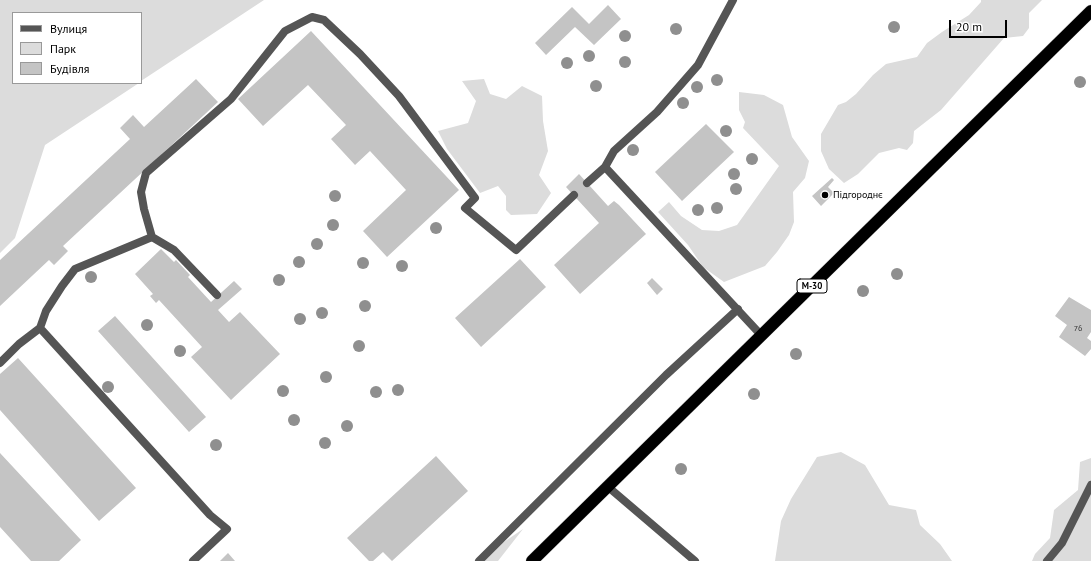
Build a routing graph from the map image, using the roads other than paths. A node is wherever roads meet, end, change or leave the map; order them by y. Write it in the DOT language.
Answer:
graph roads {
  1 [pos="733,0"];
  2 [pos="1091,11"];
  3 [pos="605,167"];
  4 [pos="587,183"];
  5 [pos="574,195"];
  6 [pos="152,237"];
  7 [pos="217,295"];
  8 [pos="738,309"];
  9 [pos="40,328"];
  10 [pos="761,335"];
  11 [pos="0,363"];
  12 [pos="1091,485"];
  13 [pos="607,486"];
  14 [pos="193,561"];
  15 [pos="479,561"];
  16 [pos="532,561"];
  17 [pos="695,561"];
  18 [pos="1047,561"];
  1 -- 3 [label="street"];
  2 -- 10 [label="highway, М-30"];
  3 -- 4 [label="street"];
  3 -- 8 [label="street"];
  5 -- 6 [label="street"];
  6 -- 7 [label="street"];
  6 -- 9 [label="street"];
  8 -- 10 [label="street"];
  8 -- 15 [label="street"];
  9 -- 11 [label="street"];
  9 -- 14 [label="street"];
  10 -- 13 [label="highway, М-30"];
  12 -- 18 [label="street"];
  13 -- 16 [label="highway, М-30"];
  13 -- 17 [label="street"];
}
